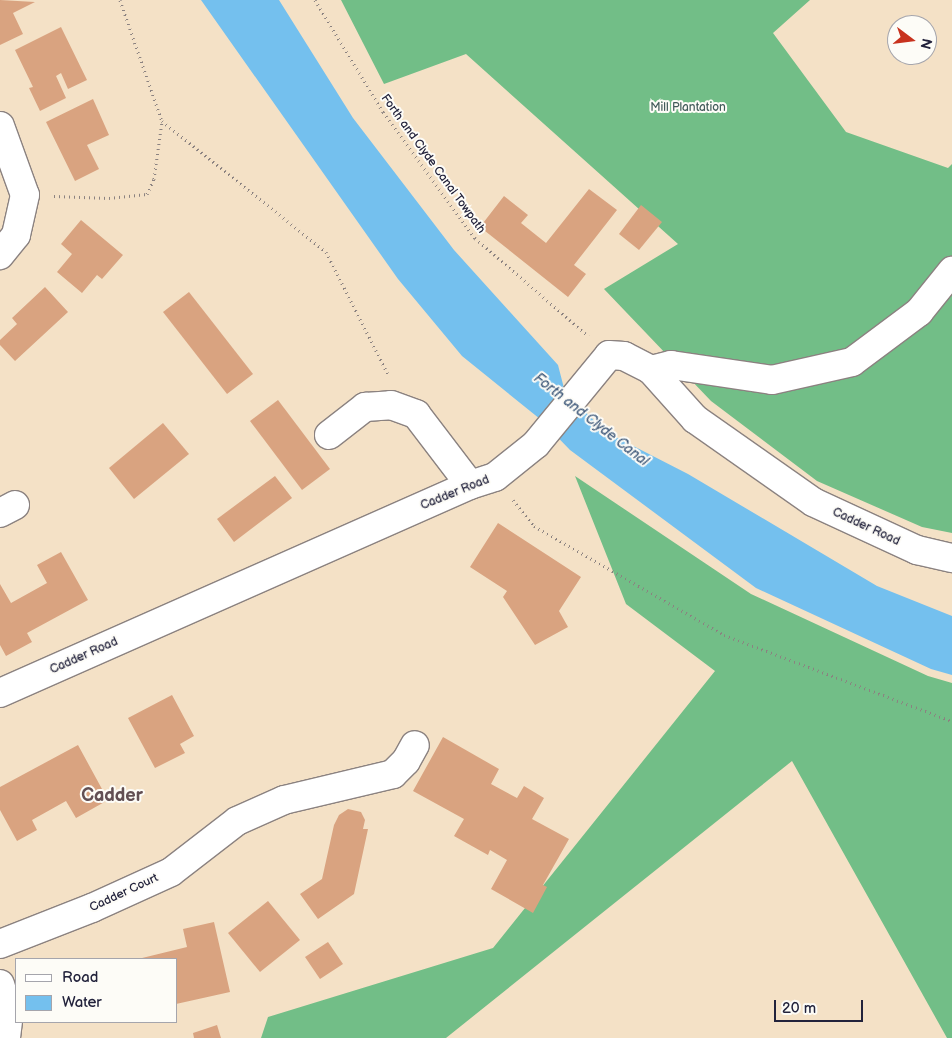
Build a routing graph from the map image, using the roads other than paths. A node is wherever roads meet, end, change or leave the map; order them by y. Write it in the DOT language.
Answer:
graph roads {
  1 [pos="0,126"];
  2 [pos="0,255"];
  3 [pos="952,271"];
  4 [pos="651,370"];
  5 [pos="329,435"];
  6 [pos="470,485"];
  7 [pos="952,558"];
  8 [pos="3,686"];
  9 [pos="415,745"];
  10 [pos="0,944"];
  11 [pos="0,984"];
  12 [pos="6,1038"];
  1 -- 2 [label="street"];
  3 -- 4 [label="street"];
  4 -- 6 [label="street, Cadder Road"];
  4 -- 7 [label="street, Cadder Road"];
  5 -- 6 [label="street"];
  6 -- 8 [label="street, Cadder Road"];
  9 -- 10 [label="street, Cadder Court"];
  11 -- 12 [label="street"];
}
